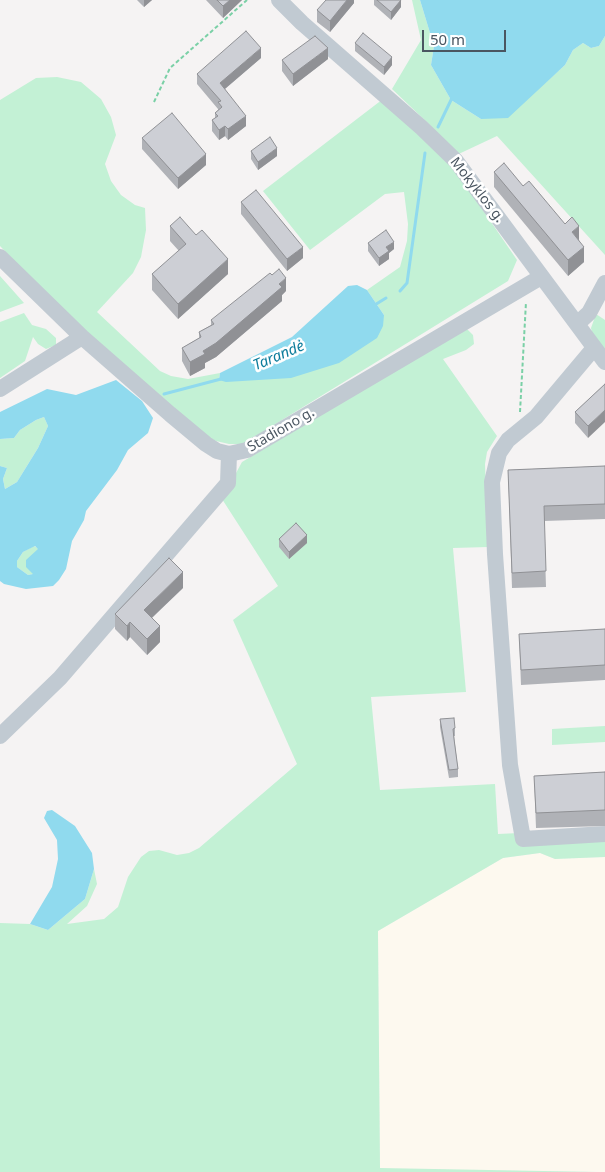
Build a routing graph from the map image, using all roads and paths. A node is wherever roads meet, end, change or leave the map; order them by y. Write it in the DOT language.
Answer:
graph roads {
  1 [pos="247,0"];
  2 [pos="279,0"];
  3 [pos="154,102"];
  4 [pos="0,257"];
  5 [pos="534,281"];
  6 [pos="605,283"];
  7 [pos="577,324"];
  8 [pos="82,337"];
  9 [pos="594,348"];
  10 [pos="605,362"];
  11 [pos="0,389"];
  12 [pos="519,430"];
  13 [pos="229,454"];
  14 [pos="0,736"];
  15 [pos="605,834"];
  1 -- 3 [label="path"];
  2 -- 5 [label="street, Mokyklos g."];
  4 -- 8 [label="street, Stadiono g."];
  5 -- 7 [label="street, Mokyklos g."];
  5 -- 12 [label="path"];
  5 -- 13 [label="street, Stadiono g."];
  6 -- 7 [label="street"];
  7 -- 9 [label="street, Mokyklos g."];
  8 -- 11 [label="street"];
  8 -- 13 [label="street, Stadiono g."];
  9 -- 10 [label="street, Mokyklos g."];
  9 -- 12 [label="street"];
  12 -- 15 [label="street"];
  13 -- 14 [label="street"];
}
